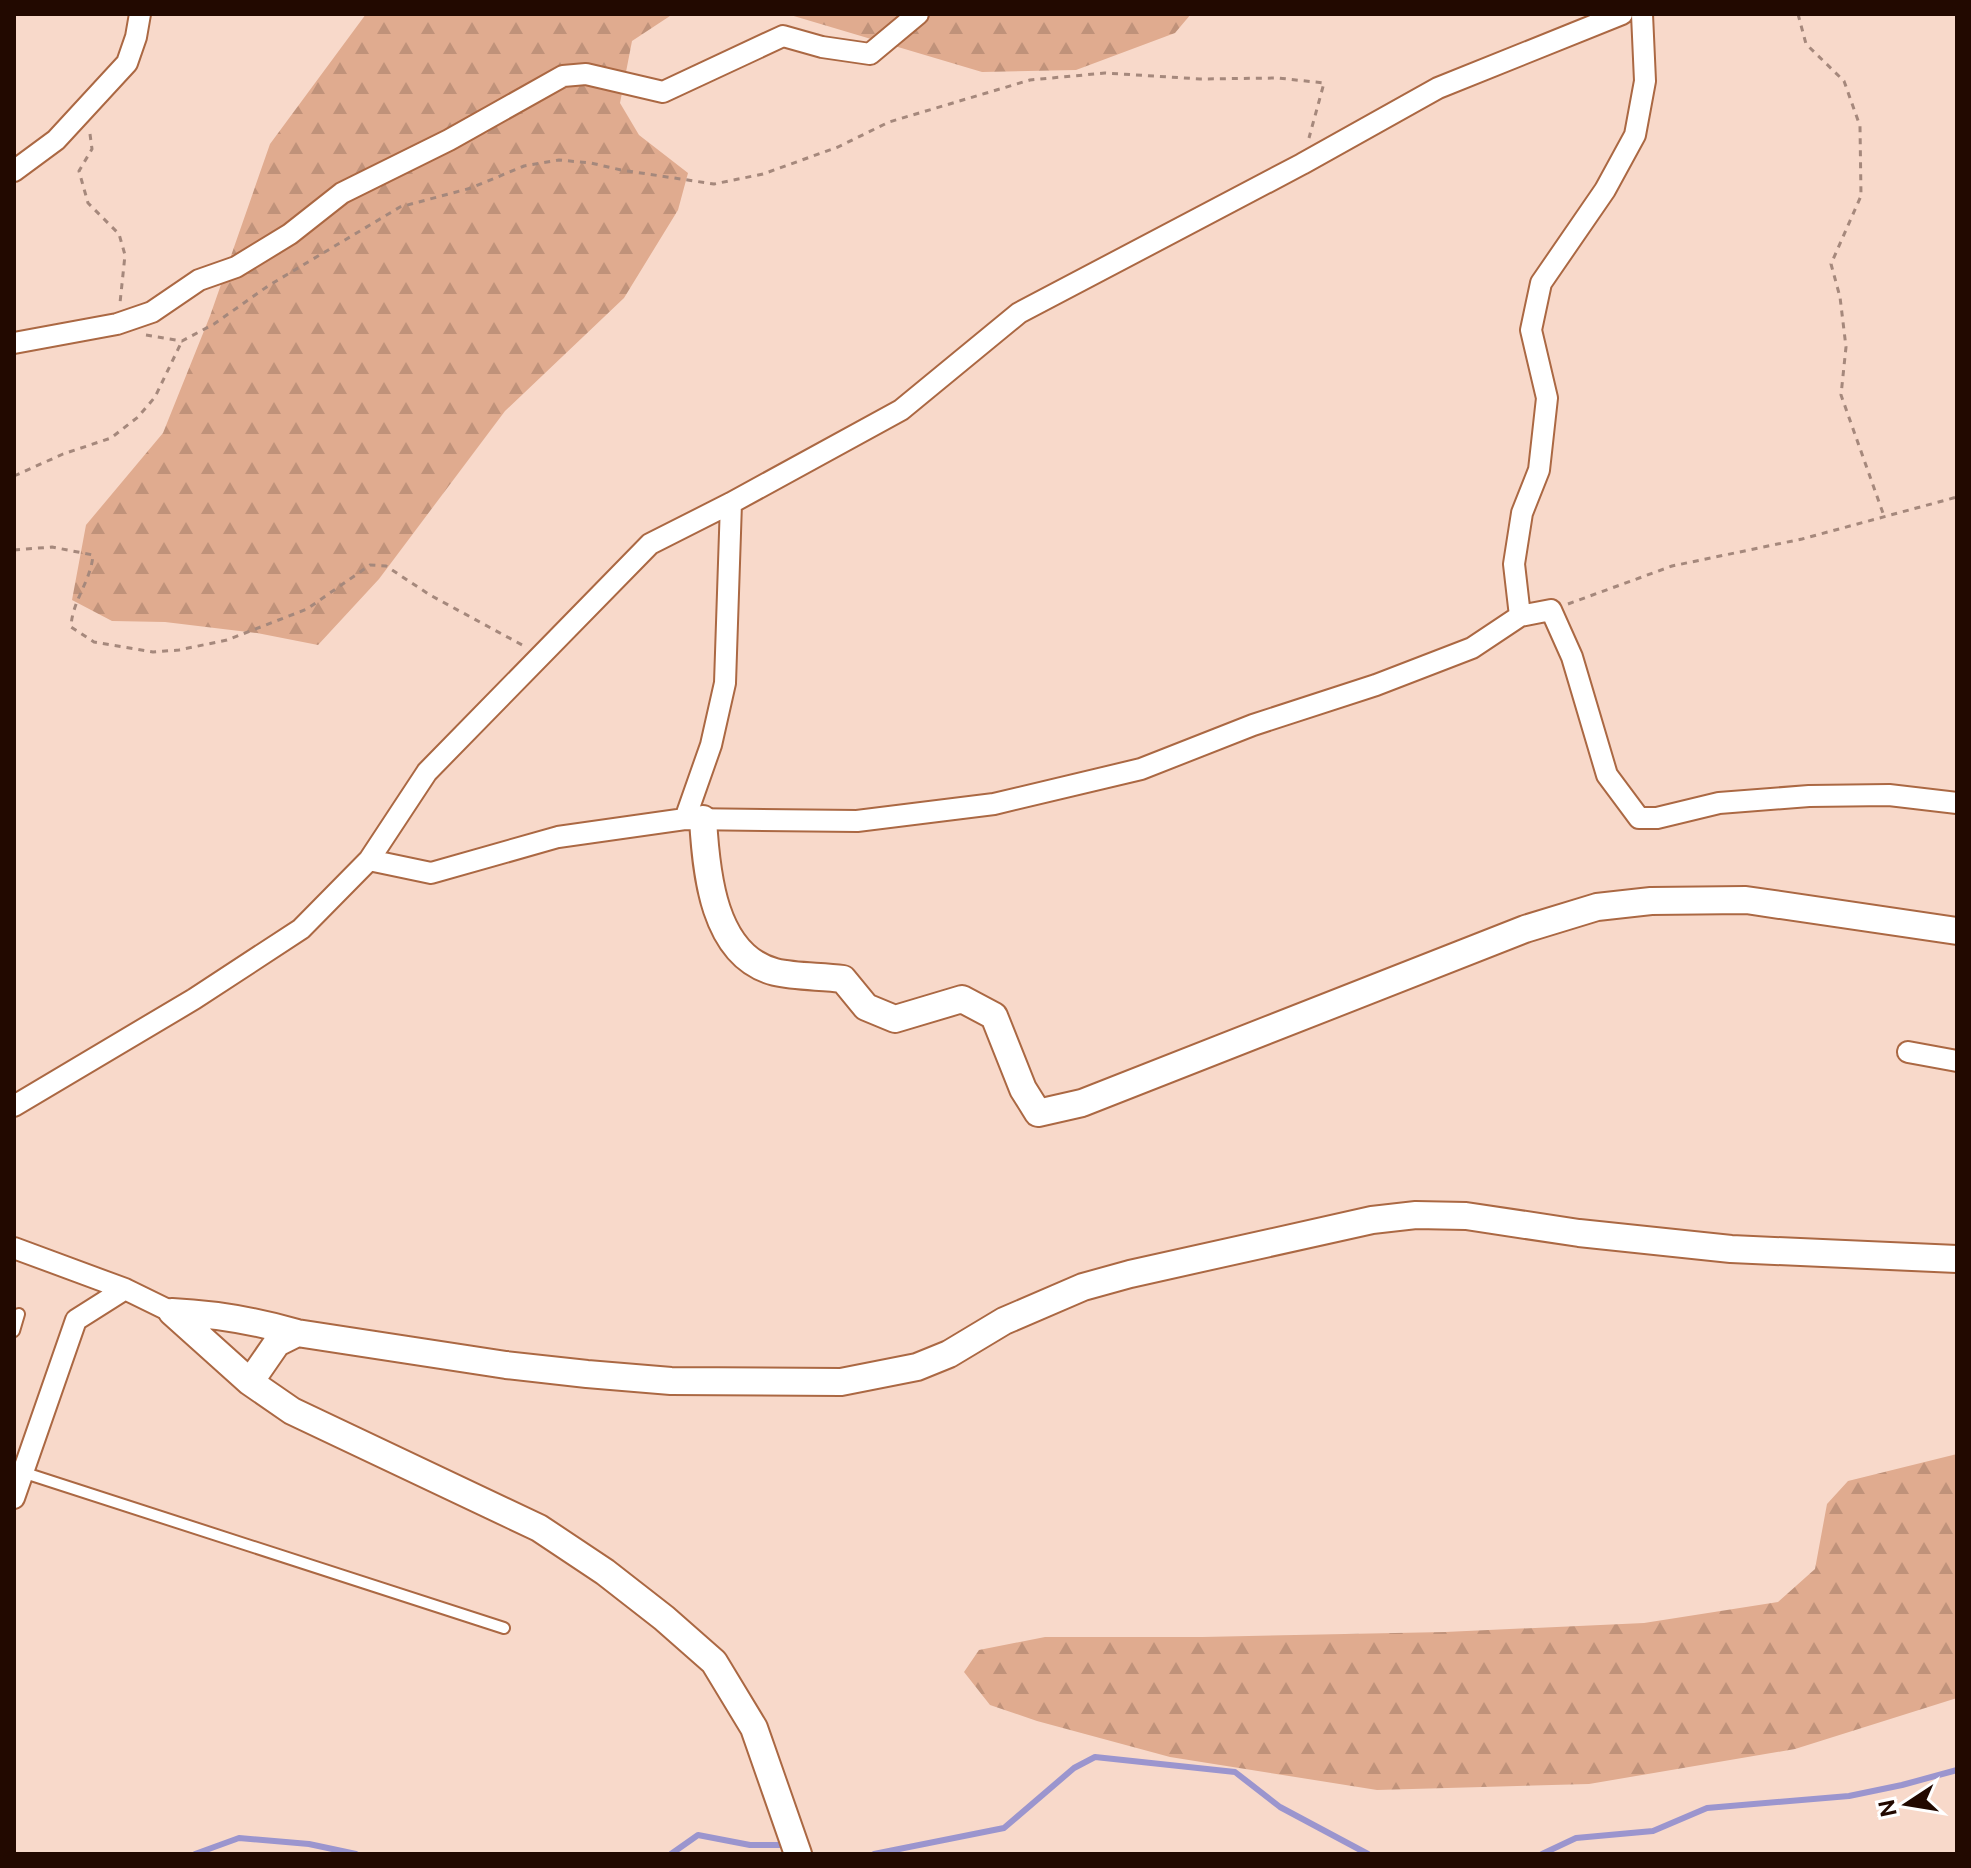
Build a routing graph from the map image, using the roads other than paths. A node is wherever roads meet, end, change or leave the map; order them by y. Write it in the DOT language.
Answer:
graph roads {
  1 [pos="140,14"];
  2 [pos="918,14"];
  3 [pos="1622,14"];
  4 [pos="1642,14"];
  5 [pos="14,171"];
  6 [pos="14,343"];
  7 [pos="731,503"];
  8 [pos="1520,616"];
  9 [pos="1957,803"];
  10 [pos="694,819"];
  11 [pos="369,860"];
  12 [pos="1957,931"];
  13 [pos="1908,1052"];
  14 [pos="1957,1061"];
  15 [pos="14,1106"];
  16 [pos="14,1248"];
  17 [pos="1957,1259"];
  18 [pos="125,1289"];
  19 [pos="172,1312"];
  20 [pos="19,1314"];
  21 [pos="14,1331"];
  22 [pos="297,1333"];
  23 [pos="250,1382"];
  24 [pos="20,1465"];
  25 [pos="14,1498"];
  26 [pos="504,1628"];
  27 [pos="798,1854"];
  1 -- 5 [label="street"];
  2 -- 6 [label="street"];
  3 -- 7 [label="street"];
  4 -- 8 [label="street"];
  7 -- 10 [label="street"];
  7 -- 11 [label="street"];
  8 -- 9 [label="street"];
  8 -- 10 [label="street"];
  10 -- 11 [label="street"];
  10 -- 12 [label="street"];
  11 -- 15 [label="street"];
  13 -- 14 [label="street"];
  16 -- 18 [label="street"];
  17 -- 22 [label="street"];
  18 -- 19 [label="street"];
  18 -- 24 [label="street"];
  19 -- 22 [label="street"];
  19 -- 23 [label="street"];
  20 -- 21 [label="lane"];
  22 -- 23 [label="street"];
  23 -- 27 [label="street"];
  24 -- 25 [label="street"];
  24 -- 26 [label="lane"];
}
